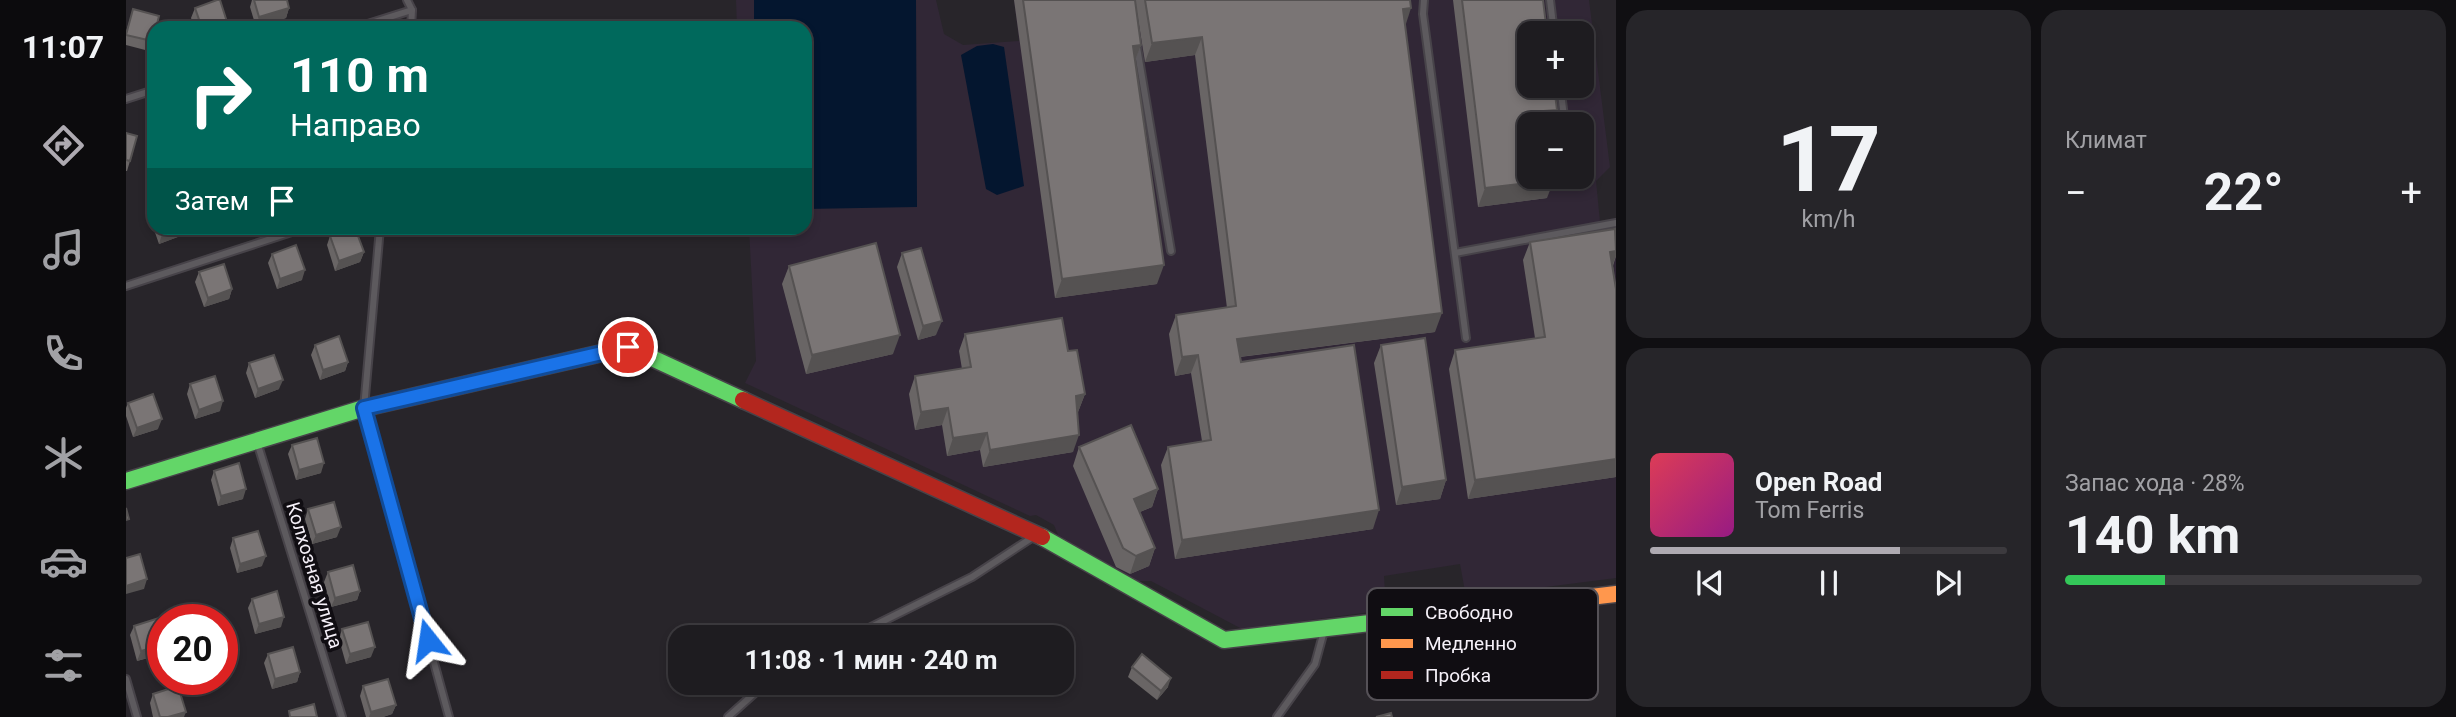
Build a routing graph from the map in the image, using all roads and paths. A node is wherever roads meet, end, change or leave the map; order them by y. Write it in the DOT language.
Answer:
graph roads {
  1 [pos="407,0"];
  2 [pos="1424,0"];
  3 [pos="1550,0"];
  4 [pos="412,10"];
  5 [pos="377,21"];
  6 [pos="411,21"];
  7 [pos="1553,21"];
  8 [pos="1136,40"];
  9 [pos="147,92"];
  10 [pos="126,99"];
  11 [pos="1616,223"];
  12 [pos="283,235"];
  13 [pos="379,235"];
  14 [pos="1171,251"];
  15 [pos="1455,253"];
  16 [pos="126,286"];
  17 [pos="1466,338"];
  18 [pos="364,408"];
  19 [pos="257,442"];
  20 [pos="126,481"];
  21 [pos="1037,534"];
  22 [pos="1616,594"];
  23 [pos="1598,596"];
  24 [pos="1367,624"];
  25 [pos="875,625"];
  26 [pos="1325,629"];
  27 [pos="126,678"];
  28 [pos="753,695"];
  29 [pos="137,717"];
  30 [pos="342,717"];
  31 [pos="449,717"];
  32 [pos="728,717"];
  33 [pos="1277,717"];
  1 -- 4 [label="lane"];
  2 -- 15 [label="lane"];
  3 -- 7 [label="lane"];
  4 -- 5 [label="lane"];
  4 -- 6 [label="lane"];
  8 -- 14 [label="lane"];
  9 -- 10 [label="lane"];
  11 -- 15 [label="lane"];
  12 -- 16 [label="lane"];
  13 -- 18 [label="lane"];
  15 -- 17 [label="lane"];
  18 -- 19 [label="street"];
  18 -- 21 [label="street"];
  18 -- 31 [label="lane"];
  19 -- 20 [label="street"];
  19 -- 30 [label="lane, Колхозная улица"];
  21 -- 25 [label="lane"];
  21 -- 26 [label="street"];
  22 -- 23 [label="street"];
  24 -- 26 [label="street"];
  26 -- 33 [label="lane"];
  27 -- 29 [label="lane"];
  28 -- 32 [label="lane"];
}
